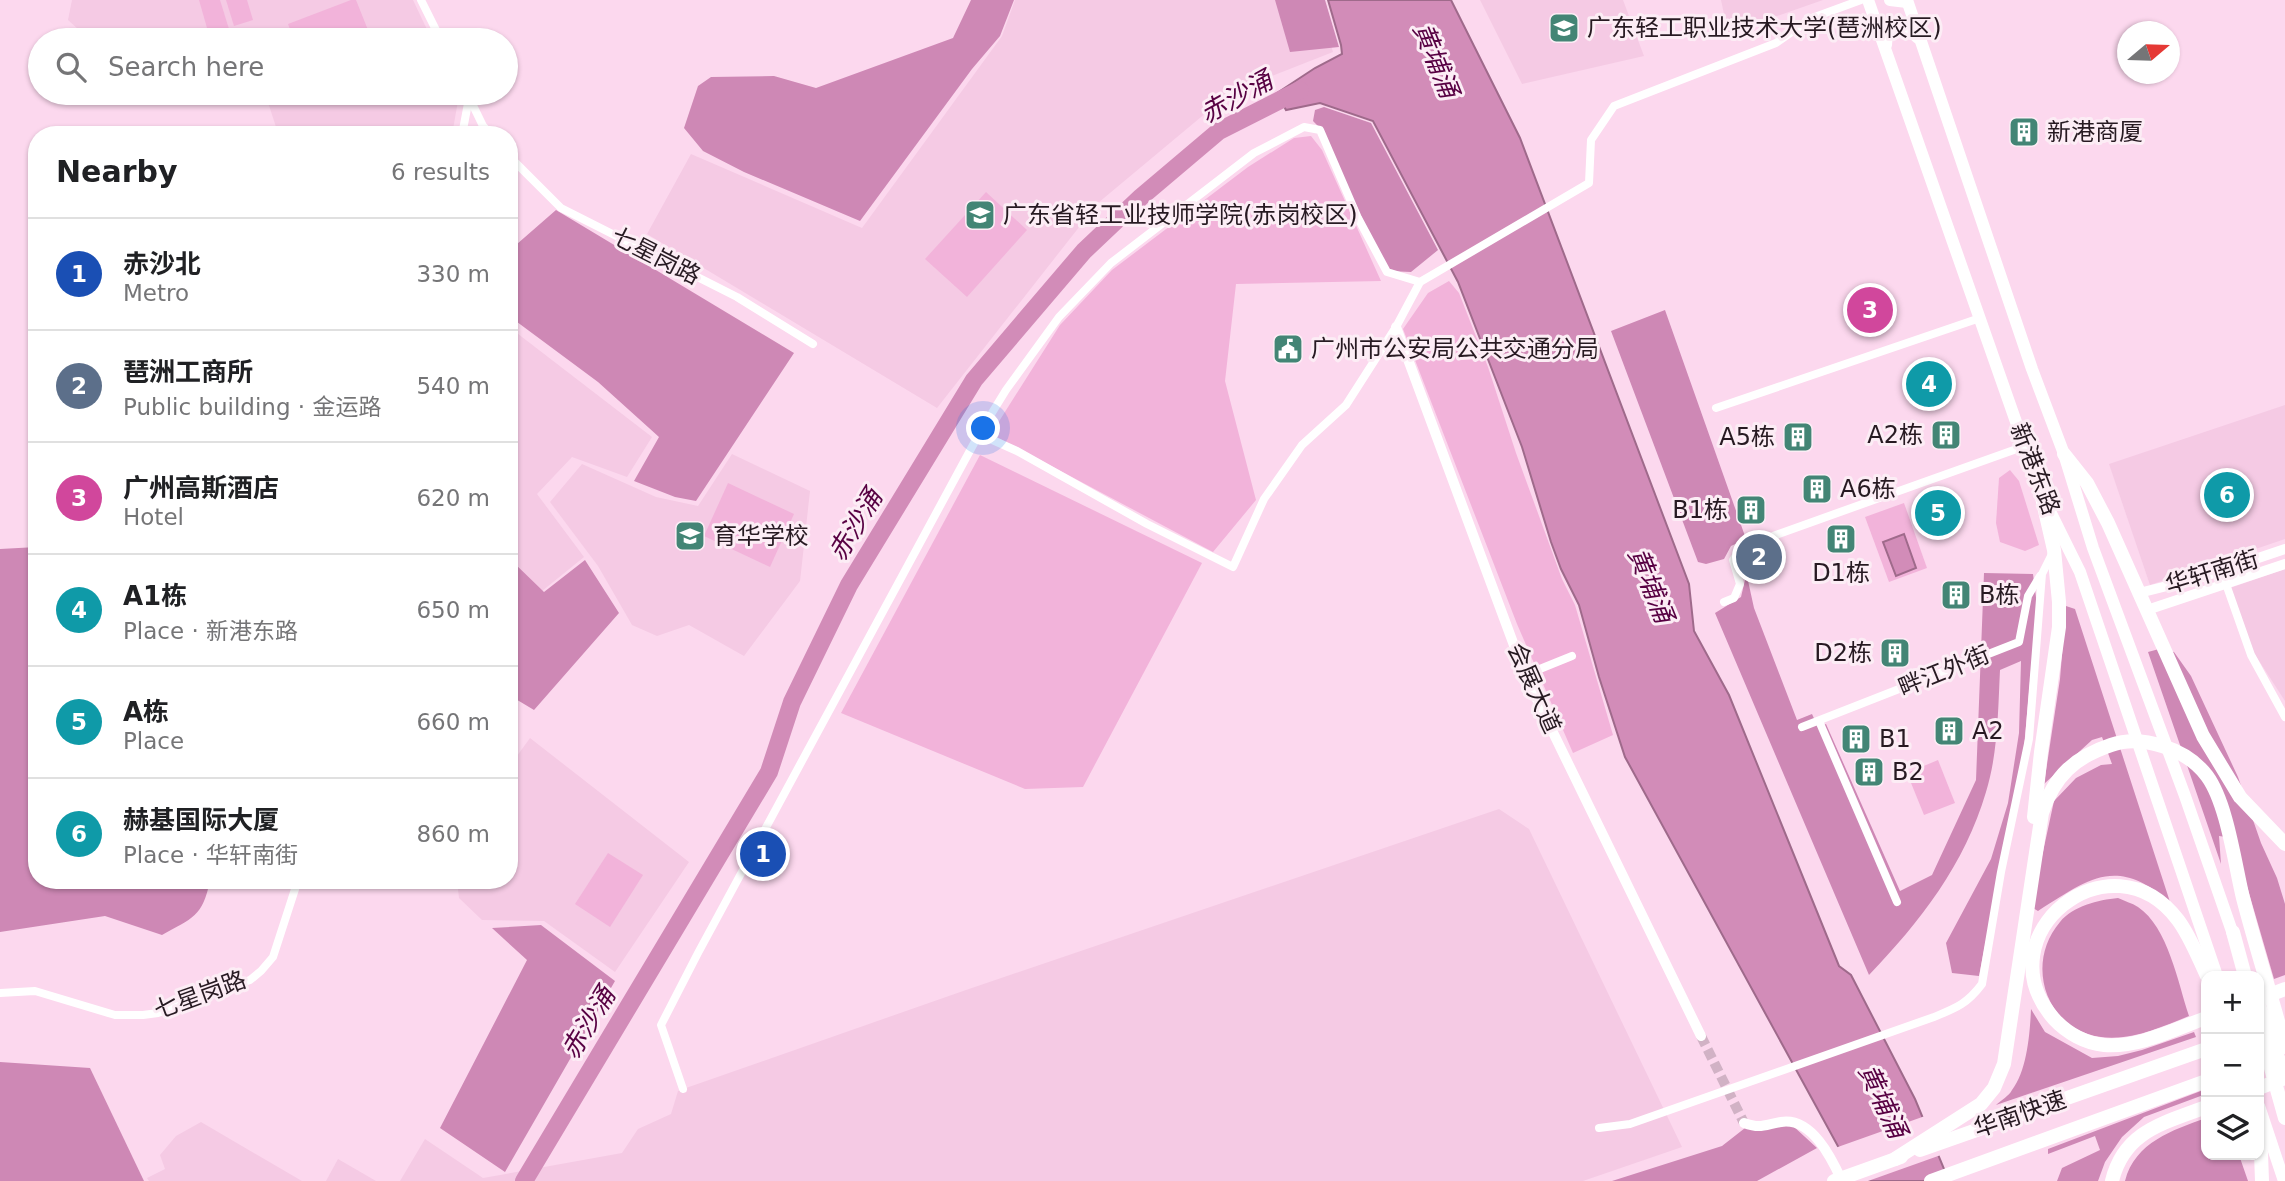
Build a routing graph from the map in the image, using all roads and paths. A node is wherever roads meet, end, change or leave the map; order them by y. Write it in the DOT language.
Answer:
graph roads {
  1 [pos="421,0"];
  2 [pos="1861,0"];
  3 [pos="1868,0"];
  4 [pos="1890,0"];
  5 [pos="1907,1"];
  6 [pos="435,28"];
  7 [pos="1922,44"];
  8 [pos="1887,56"];
  9 [pos="466,105"];
  10 [pos="473,105"];
  11 [pos="463,126"];
  12 [pos="483,126"];
  13 [pos="518,165"];
  14 [pos="1420,282"];
  15 [pos="1980,318"];
  16 [pos="1396,327"];
  17 [pos="813,344"];
  18 [pos="1716,408"];
  19 [pos="979,434"];
  20 [pos="2025,446"];
  21 [pos="2064,454"];
  22 [pos="2041,493"];
  23 [pos="2285,549"];
  24 [pos="2054,550"];
  25 [pos="2285,565"];
  26 [pos="2042,574"];
  27 [pos="2226,584"];
  28 [pos="2139,593"];
  29 [pos="1724,602"];
  30 [pos="2147,610"];
  31 [pos="1572,656"];
  32 [pos="1525,675"];
  33 [pos="2285,717"];
  34 [pos="1819,721"];
  35 [pos="1802,727"];
  36 [pos="2285,844"];
  37 [pos="295,889"];
  38 [pos="1897,902"];
  39 [pos="2233,932"];
  40 [pos="2022,937"];
  41 [pos="2205,971"];
  42 [pos="2216,971"];
  43 [pos="2245,971"];
  44 [pos="2285,989"];
  45 [pos="0,993"];
  46 [pos="2264,999"];
  47 [pos="2264,1015"];
  48 [pos="2201,1020"];
  49 [pos="2285,1021"];
  50 [pos="2264,1027"];
  51 [pos="2261,1034"];
  52 [pos="1701,1036"];
  53 [pos="2285,1049"];
  54 [pos="2201,1051"];
  55 [pos="2264,1059"];
  56 [pos="2285,1076"];
  57 [pos="2201,1083"];
  58 [pos="2264,1086"];
  59 [pos="683,1089"];
  60 [pos="2201,1109"];
  61 [pos="2285,1118"];
  62 [pos="2264,1121"];
  63 [pos="1744,1123"];
  64 [pos="1599,1128"];
  65 [pos="1952,1131"];
  66 [pos="2261,1160"];
  67 [pos="1833,1181"];
  68 [pos="1842,1181"];
  69 [pos="1931,1181"];
  70 [pos="2112,1181"];
  71 [pos="2262,1181"];
  72 [pos="2284,1181"];
  1 -- 6 [label="street"];
  2 -- 14 [label="street"];
  3 -- 8 [label="main road, 新港东路"];
  4 -- 5 [label="main road"];
  5 -- 7 [label="main road, 新港东路"];
  7 -- 8 [label="main road"];
  7 -- 21 [label="main road, 新港东路"];
  8 -- 15 [label="main road, 新港东路"];
  9 -- 11 [label="street"];
  10 -- 12 [label="street"];
  13 -- 17 [label="street, 七星岗路"];
  14 -- 16 [label="street"];
  14 -- 19 [label="street"];
  15 -- 18 [label="street"];
  15 -- 20 [label="main road, 新港东路"];
  16 -- 19 [label="street"];
  16 -- 32 [label="street, 会展大道"];
  19 -- 59 [label="street"];
  20 -- 22 [label="main road, 新港东路"];
  20 -- 29 [label="street"];
  21 -- 28 [label="highway"];
  21 -- 39 [label="main road, 新港东路"];
  22 -- 24 [label="highway"];
  22 -- 42 [label="main road, 新港东路"];
  23 -- 28 [label="street, 华轩南街"];
  24 -- 26 [label="street"];
  24 -- 40 [label="highway"];
  25 -- 27 [label="street, 华轩南街"];
  26 -- 34 [label="street, 畔江外街"];
  26 -- 64 [label="street"];
  27 -- 30 [label="street, 华轩南街"];
  27 -- 33 [label="street"];
  28 -- 30 [label="highway"];
  30 -- 36 [label="highway"];
  31 -- 32 [label="street"];
  32 -- 52 [label="street, 会展大道"];
  34 -- 35 [label="street, 畔江外街"];
  34 -- 38 [label="street"];
  37 -- 45 [label="street, 七星岗路"];
  39 -- 43 [label="highway"];
  40 -- 53 [label="highway"];
  40 -- 65 [label="highway"];
  41 -- 48 [label="highway"];
  44 -- 46 [label="highway"];
  47 -- 56 [label="main road"];
  49 -- 50 [label="highway"];
  51 -- 61 [label="highway"];
  53 -- 55 [label="highway"];
  54 -- 65 [label="highway, 华南快速"];
  56 -- 58 [label="highway"];
  57 -- 69 [label="highway, 华南快速"];
  60 -- 70 [label="highway"];
  62 -- 72 [label="main road"];
  63 -- 68 [label="street"];
  65 -- 67 [label="highway, 华南快速"];
  66 -- 71 [label="highway"];
}
